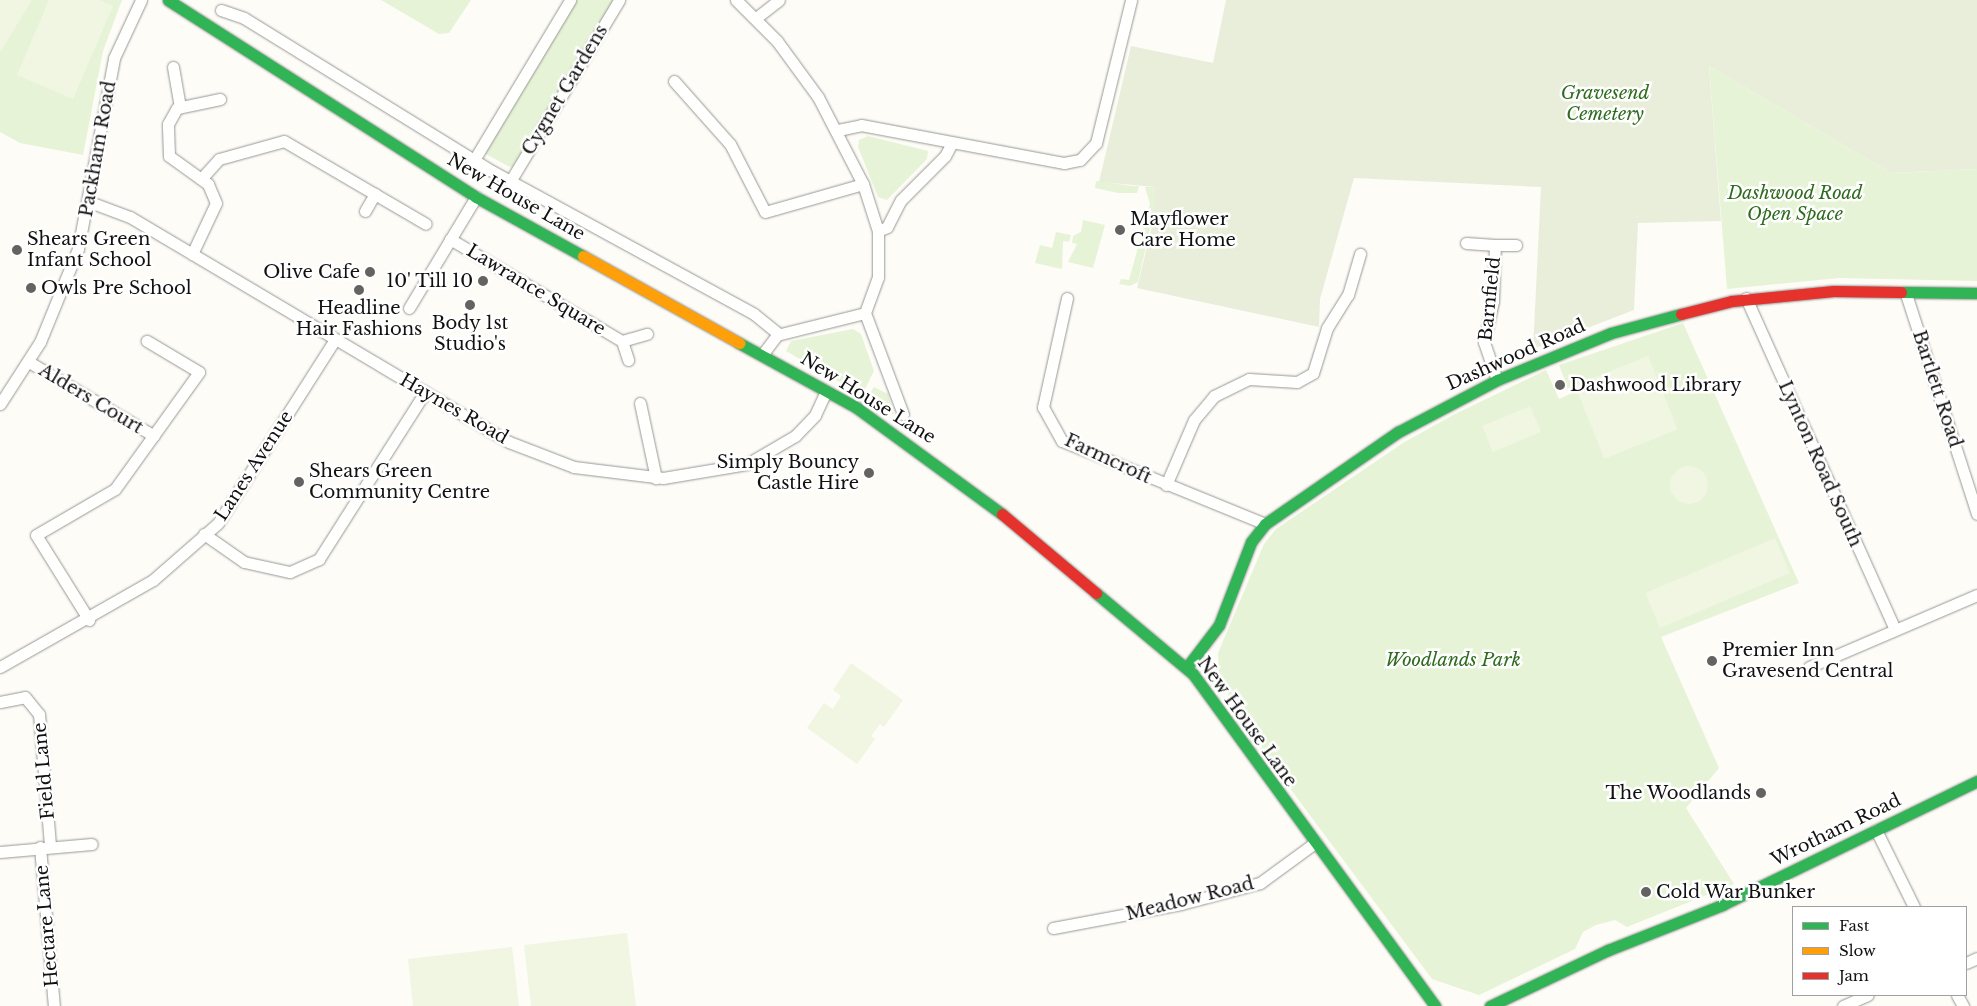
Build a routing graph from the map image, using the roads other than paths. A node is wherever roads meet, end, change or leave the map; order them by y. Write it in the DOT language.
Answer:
graph roads {
  1 [pos="141,0"];
  2 [pos="168,0"];
  3 [pos="570,0"];
  4 [pos="619,0"];
  5 [pos="736,0"];
  6 [pos="779,0"];
  7 [pos="1131,0"];
  8 [pos="219,9"];
  9 [pos="756,18"];
  10 [pos="173,67"];
  11 [pos="674,81"];
  12 [pos="220,99"];
  13 [pos="180,107"];
  14 [pos="838,130"];
  15 [pos="952,143"];
  16 [pos="474,160"];
  17 [pos="201,178"];
  18 [pos="511,180"];
  19 [pos="863,184"];
  20 [pos="375,194"];
  21 [pos="476,197"];
  22 [pos="90,202"];
  23 [pos="365,211"];
  24 [pos="426,224"];
  25 [pos="878,231"];
  26 [pos="450,239"];
  27 [pos="1466,243"];
  28 [pos="1495,245"];
  29 [pos="1516,245"];
  30 [pos="192,254"];
  31 [pos="1360,254"];
  32 [pos="1977,293"];
  33 [pos="1906,294"];
  34 [pos="1067,298"];
  35 [pos="1746,298"];
  36 [pos="409,308"];
  37 [pos="865,313"];
  38 [pos="647,334"];
  39 [pos="779,334"];
  40 [pos="335,339"];
  41 [pos="622,341"];
  42 [pos="147,342"];
  43 [pos="762,354"];
  44 [pos="628,360"];
  45 [pos="29,362"];
  46 [pos="1497,380"];
  47 [pos="826,391"];
  48 [pos="425,392"];
  49 [pos="640,403"];
  50 [pos="0,404"];
  51 [pos="903,414"];
  52 [pos="154,436"];
  53 [pos="656,478"];
  54 [pos="1166,485"];
  55 [pos="1977,514"];
  56 [pos="1265,524"];
  57 [pos="204,534"];
  58 [pos="1977,595"];
  59 [pos="89,620"];
  60 [pos="1895,629"];
  61 [pos="1809,666"];
  62 [pos="0,667"];
  63 [pos="1187,667"];
  64 [pos="0,702"];
  65 [pos="1977,781"];
  66 [pos="1876,830"];
  67 [pos="1316,842"];
  68 [pos="92,844"];
  69 [pos="45,846"];
  70 [pos="0,852"];
  71 [pos="1914,906"];
  72 [pos="1053,928"];
  73 [pos="1866,996"];
  74 [pos="54,1006"];
  75 [pos="1435,1006"];
  76 [pos="1490,1006"];
  77 [pos="1843,1006"];
  1 -- 22 [label="street, Packham Road"];
  2 -- 21 [label="street, New House Lane"];
  3 -- 16 [label="street"];
  4 -- 18 [label="street, Cygnet Gardens"];
  5 -- 9 [label="street"];
  6 -- 9 [label="street"];
  7 -- 15 [label="street"];
  8 -- 16 [label="street, New House Lane"];
  9 -- 14 [label="street"];
  10 -- 13 [label="street"];
  11 -- 19 [label="street"];
  12 -- 13 [label="street"];
  13 -- 17 [label="street"];
  14 -- 15 [label="street"];
  14 -- 19 [label="street"];
  15 -- 25 [label="street"];
  16 -- 18 [label="street, New House Lane"];
  17 -- 20 [label="street"];
  17 -- 30 [label="street"];
  18 -- 39 [label="street, New House Lane"];
  19 -- 25 [label="street"];
  20 -- 23 [label="street"];
  20 -- 24 [label="street"];
  21 -- 26 [label="street, Lawrance Square"];
  21 -- 43 [label="street, New House Lane"];
  22 -- 30 [label="street, Haynes Road"];
  22 -- 45 [label="street, Packham Road"];
  25 -- 37 [label="street"];
  26 -- 36 [label="street, Lawrance Square"];
  26 -- 41 [label="street, Lawrance Square"];
  27 -- 28 [label="street, Barnfield"];
  28 -- 29 [label="street, Barnfield"];
  28 -- 46 [label="street, Barnfield"];
  30 -- 40 [label="street, Haynes Road"];
  31 -- 54 [label="street"];
  32 -- 33 [label="street, Dashwood Road"];
  33 -- 35 [label="street, Dashwood Road"];
  33 -- 55 [label="street, Bartlett Road"];
  34 -- 54 [label="street, Farmcroft"];
  35 -- 46 [label="street, Dashwood Road"];
  35 -- 60 [label="street, Lynton Road South"];
  37 -- 39 [label="street"];
  37 -- 51 [label="street, New House Lane"];
  38 -- 41 [label="street, Lawrance Square"];
  39 -- 43 [label="street"];
  40 -- 48 [label="street, Haynes Road"];
  40 -- 57 [label="street, Lanes Avenue"];
  41 -- 44 [label="street, Lawrance Square"];
  42 -- 52 [label="street"];
  43 -- 47 [label="street, New House Lane"];
  45 -- 50 [label="street, Packham Road"];
  45 -- 52 [label="street, Alders Court"];
  46 -- 56 [label="street, Dashwood Road"];
  47 -- 53 [label="street, Haynes Road"];
  47 -- 63 [label="street, New House Lane"];
  48 -- 53 [label="street, Haynes Road"];
  48 -- 57 [label="street"];
  49 -- 53 [label="street"];
  52 -- 59 [label="street"];
  54 -- 56 [label="street, Farmcroft"];
  56 -- 63 [label="street, Dashwood Road"];
  57 -- 59 [label="street, Lanes Avenue"];
  58 -- 60 [label="street"];
  59 -- 62 [label="street, Lanes Avenue"];
  60 -- 61 [label="street"];
  63 -- 67 [label="street, New House Lane"];
  64 -- 69 [label="street, Field Lane"];
  65 -- 66 [label="street, Wrotham Road"];
  66 -- 71 [label="street"];
  66 -- 76 [label="street, Wrotham Road"];
  67 -- 72 [label="street, Meadow Road"];
  67 -- 75 [label="street, New House Lane"];
  68 -- 69 [label="street"];
  69 -- 70 [label="street"];
  69 -- 74 [label="street, Hectare Lane"];
  73 -- 77 [label="street"];
}
